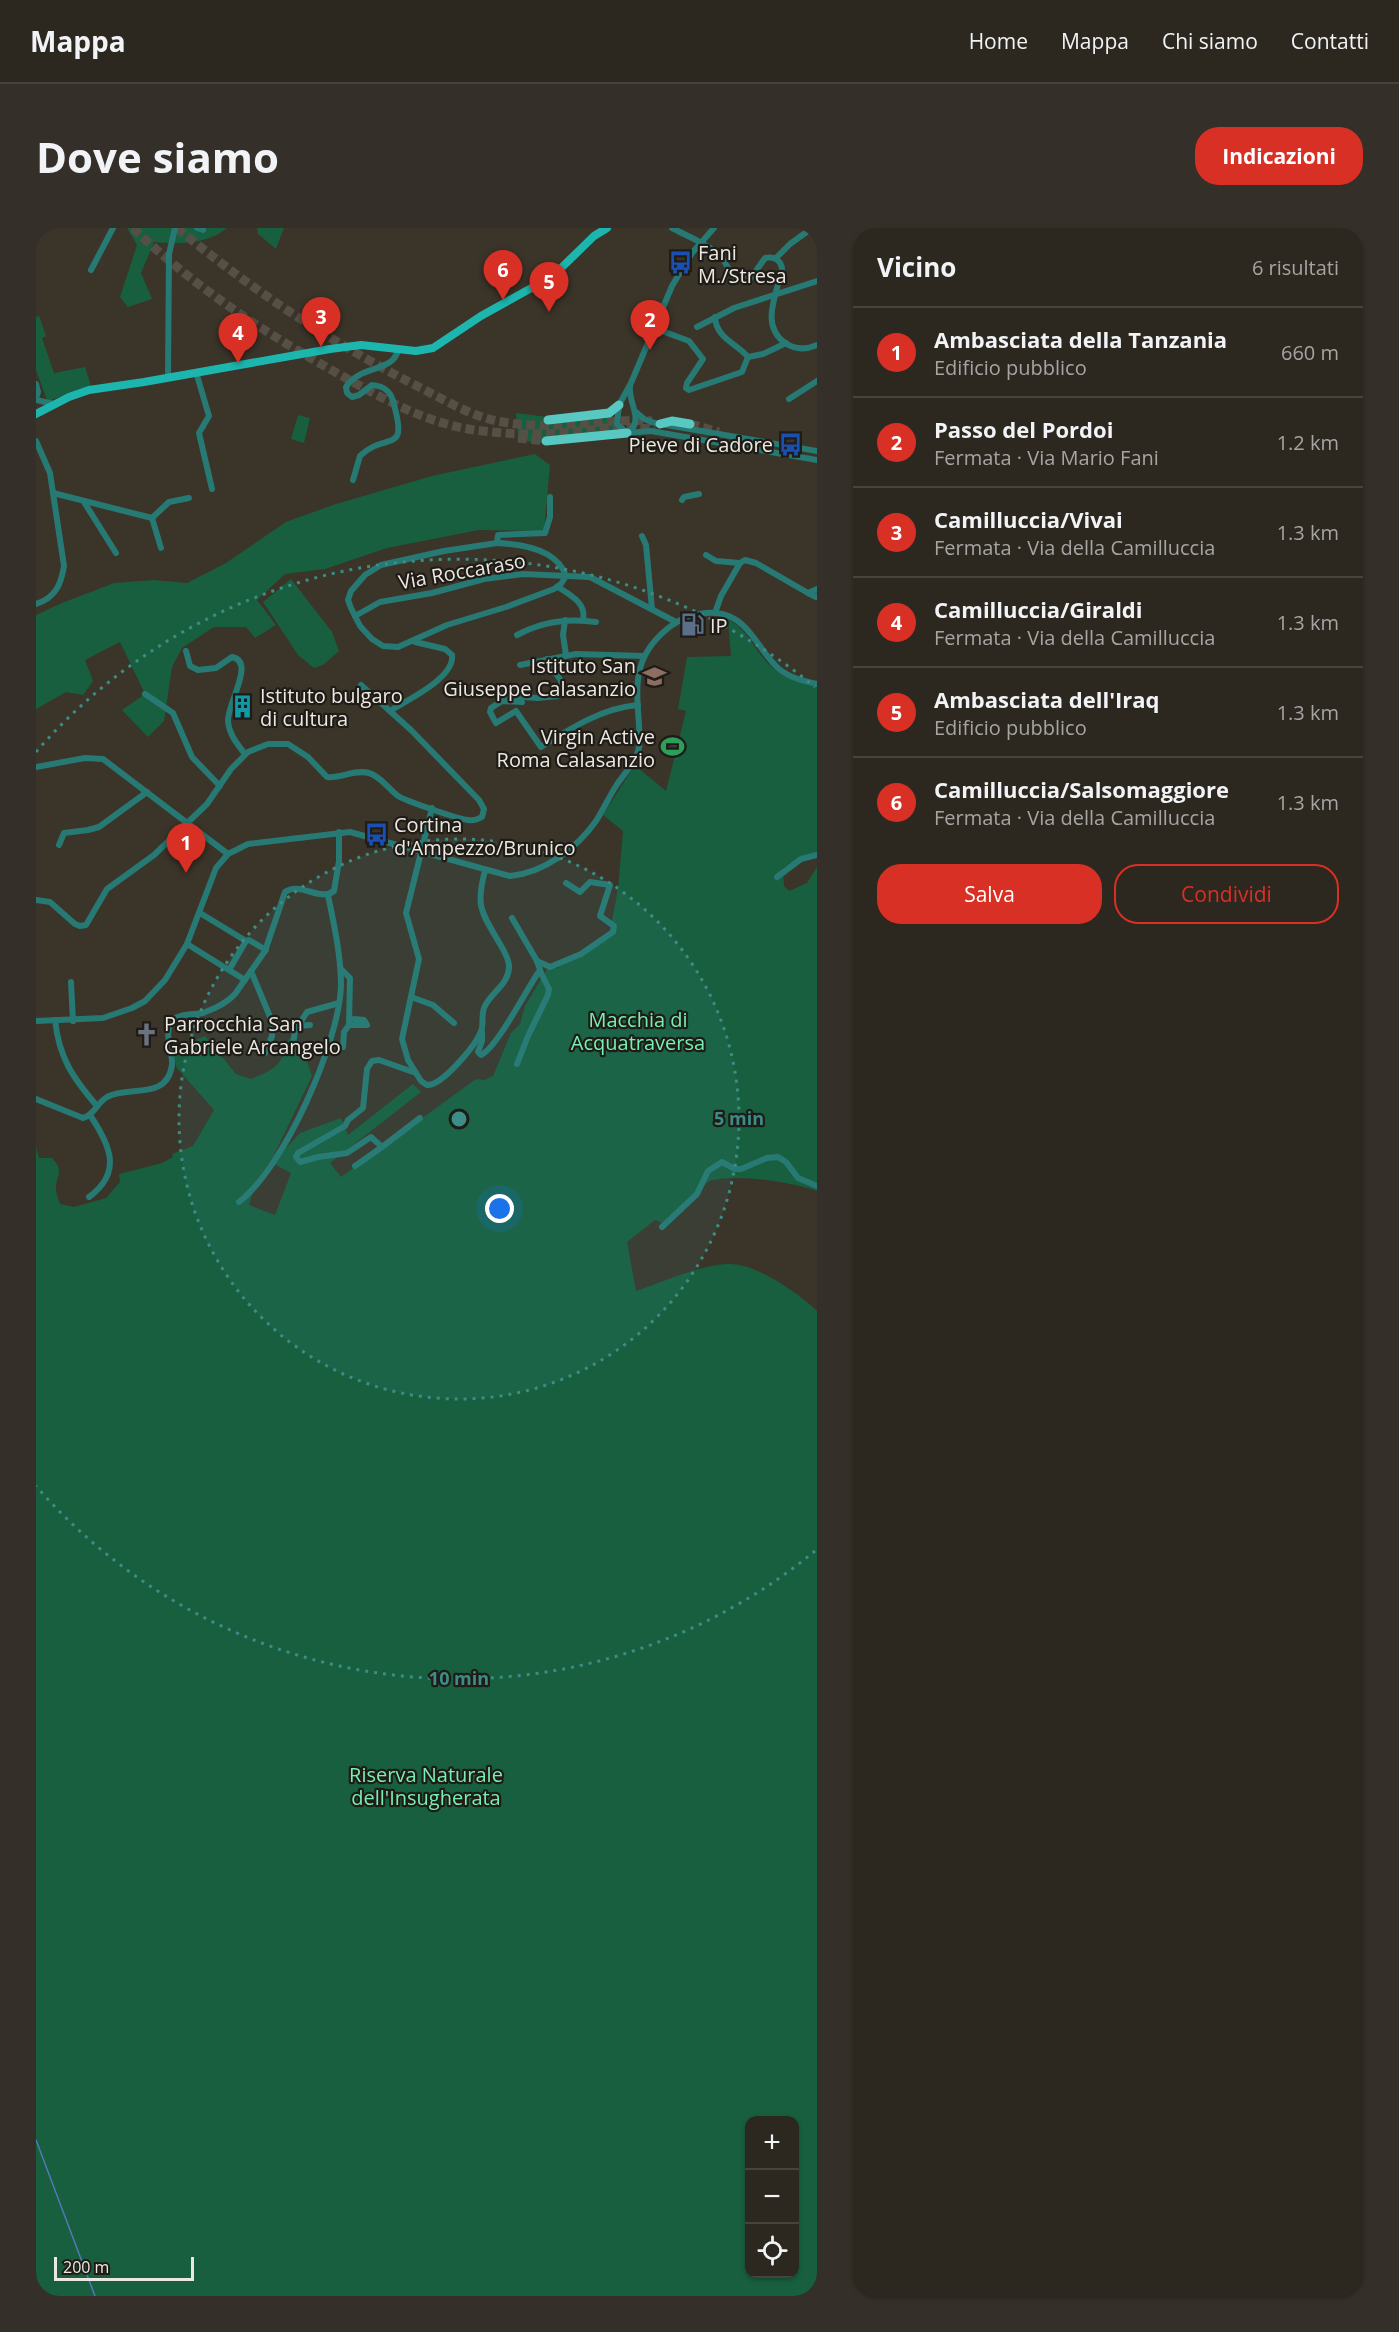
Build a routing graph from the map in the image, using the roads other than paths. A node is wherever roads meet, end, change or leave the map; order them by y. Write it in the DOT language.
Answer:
graph roads {
  1 [pos="113,228"];
  2 [pos="175,228"];
  3 [pos="607,228"];
  4 [pos="672,228"];
  5 [pos="714,228"];
  6 [pos="812,228"];
  7 [pos="700,243"];
  8 [pos="776,258"];
  9 [pos="91,270"];
  10 [pos="817,281"];
  11 [pos="776,295"];
  12 [pos="715,317"];
  13 [pos="697,327"];
  14 [pos="654,328"];
  15 [pos="786,343"];
  16 [pos="817,345"];
  17 [pos="398,350"];
  18 [pos="748,357"];
  19 [pos="196,372"];
  20 [pos="168,378"];
  21 [pos="817,381"];
  22 [pos="631,383"];
  23 [pos="36,384"];
  24 [pos="36,399"];
  25 [pos="789,399"];
  26 [pos="621,401"];
  27 [pos="631,401"];
  28 [pos="54,404"];
  29 [pos="636,412"];
  30 [pos="36,414"];
  31 [pos="548,420"];
  32 [pos="660,424"];
  33 [pos="690,424"];
  34 [pos="628,433"];
  35 [pos="734,437"];
  36 [pos="36,441"];
  37 [pos="546,441"];
  38 [pos="732,446"];
  39 [pos="817,451"];
  40 [pos="817,460"];
  41 [pos="353,480"];
  42 [pos="212,489"];
  43 [pos="53,493"];
  44 [pos="699,494"];
  45 [pos="550,497"];
  46 [pos="189,498"];
  47 [pos="682,500"];
  48 [pos="84,501"];
  49 [pos="152,518"];
  50 [pos="642,536"];
  51 [pos="497,543"];
  52 [pos="161,548"];
  53 [pos="116,553"];
  54 [pos="706,555"];
  55 [pos="740,563"];
  56 [pos="566,576"];
  57 [pos="558,587"];
  58 [pos="817,589"];
  59 [pos="808,593"];
  60 [pos="817,596"];
  61 [pos="36,604"];
  62 [pos="652,609"];
  63 [pos="715,613"];
  64 [pos="355,616"];
  65 [pos="583,620"];
  66 [pos="565,621"];
  67 [pos="596,622"];
  68 [pos="676,622"];
  69 [pos="517,635"];
  70 [pos="414,642"];
  71 [pos="186,651"];
  72 [pos="566,655"];
  73 [pos="644,656"];
  74 [pos="547,658"];
  75 [pos="520,665"];
  76 [pos="817,684"];
  77 [pos="361,685"];
  78 [pos="145,694"];
  79 [pos="502,695"];
  80 [pos="522,702"];
  81 [pos="638,705"];
  82 [pos="390,711"];
  83 [pos="686,742"];
  84 [pos="672,743"];
  85 [pos="245,754"];
  86 [pos="36,767"];
  87 [pos="220,786"];
  88 [pos="147,792"];
  89 [pos="432,808"];
  90 [pos="186,822"];
  91 [pos="339,832"];
  92 [pos="59,845"];
  93 [pos="421,852"];
  94 [pos="228,854"];
  95 [pos="817,855"];
  96 [pos="485,871"];
  97 [pos="777,877"];
  98 [pos="566,883"];
  99 [pos="328,895"];
  100 [pos="36,900"];
  101 [pos="200,913"];
  102 [pos="512,918"];
  103 [pos="246,941"];
  104 [pos="187,944"];
  105 [pos="266,950"];
  106 [pos="537,961"];
  107 [pos="340,969"];
  108 [pos="229,970"];
  109 [pos="251,971"];
  110 [pos="541,973"];
  111 [pos="245,980"];
  112 [pos="71,982"];
  113 [pos="411,997"];
  114 [pos="339,1003"];
  115 [pos="354,1019"];
  116 [pos="55,1020"];
  117 [pos="36,1021"];
  118 [pos="73,1021"];
  119 [pos="454,1023"];
  120 [pos="310,1024"];
  121 [pos="349,1025"];
  122 [pos="298,1026"];
  123 [pos="481,1031"];
  124 [pos="293,1044"];
  125 [pos="342,1047"];
  126 [pos="265,1053"];
  127 [pos="517,1064"];
  128 [pos="416,1073"];
  129 [pos="36,1099"];
  130 [pos="97,1106"];
  131 [pos="90,1115"];
  132 [pos="420,1118"];
  133 [pos="382,1147"];
  134 [pos="355,1166"];
  135 [pos="817,1186"];
  136 [pos="89,1197"];
  137 [pos="239,1202"];
  138 [pos="662,1227"];
  1 -- 9 [label="street"];
  2 -- 20 [label="street"];
  3 -- 17 [label="main road"];
  4 -- 7 [label="street"];
  5 -- 7 [label="street"];
  6 -- 8 [label="street"];
  7 -- 8 [label="street"];
  7 -- 14 [label="street"];
  8 -- 11 [label="street"];
  10 -- 11 [label="street"];
  11 -- 12 [label="street"];
  11 -- 15 [label="street"];
  12 -- 13 [label="street"];
  12 -- 18 [label="street"];
  14 -- 18 [label="street"];
  14 -- 22 [label="street"];
  15 -- 16 [label="street"];
  15 -- 18 [label="street"];
  17 -- 19 [label="main road"];
  17 -- 41 [label="street"];
  19 -- 20 [label="main road"];
  19 -- 42 [label="street"];
  20 -- 28 [label="main road"];
  21 -- 25 [label="street"];
  22 -- 26 [label="street"];
  22 -- 27 [label="street"];
  23 -- 24 [label="street"];
  24 -- 28 [label="street"];
  26 -- 27 [label="street"];
  26 -- 31 [label="highway"];
  26 -- 34 [label="street"];
  27 -- 29 [label="street"];
  28 -- 30 [label="main road"];
  29 -- 32 [label="street"];
  29 -- 34 [label="street"];
  32 -- 33 [label="highway"];
  32 -- 35 [label="street"];
  34 -- 37 [label="highway"];
  34 -- 38 [label="street"];
  35 -- 38 [label="street"];
  35 -- 39 [label="street"];
  36 -- 43 [label="street"];
  38 -- 40 [label="street"];
  43 -- 48 [label="street"];
  43 -- 61 [label="street"];
  44 -- 47 [label="street"];
  45 -- 51 [label="street"];
  46 -- 49 [label="street"];
  48 -- 49 [label="street"];
  48 -- 53 [label="street"];
  49 -- 52 [label="street"];
  50 -- 62 [label="street"];
  51 -- 56 [label="street"];
  51 -- 64 [label="street"];
  54 -- 55 [label="street"];
  55 -- 59 [label="street"];
  55 -- 63 [label="street"];
  56 -- 57 [label="street"];
  56 -- 62 [label="street, Via Roccaraso"];
  56 -- 64 [label="street, Via Roccaraso"];
  57 -- 65 [label="street"];
  57 -- 70 [label="street"];
  58 -- 59 [label="street"];
  59 -- 60 [label="street"];
  62 -- 68 [label="street, Via Roccaraso"];
  63 -- 68 [label="street"];
  63 -- 76 [label="street"];
  64 -- 70 [label="street"];
  65 -- 66 [label="street"];
  65 -- 67 [label="street"];
  66 -- 69 [label="street"];
  66 -- 72 [label="street"];
  68 -- 73 [label="street"];
  70 -- 82 [label="street"];
  71 -- 85 [label="street"];
  72 -- 73 [label="street"];
  72 -- 74 [label="street"];
  73 -- 81 [label="street"];
  74 -- 75 [label="street"];
  74 -- 79 [label="street"];
  77 -- 82 [label="street"];
  78 -- 87 [label="street"];
  80 -- 81 [label="street"];
  81 -- 96 [label="street"];
  82 -- 89 [label="street"];
  83 -- 84 [label="street"];
  85 -- 87 [label="street"];
  85 -- 89 [label="street"];
  86 -- 88 [label="street"];
  87 -- 90 [label="street"];
  88 -- 90 [label="street"];
  88 -- 92 [label="street"];
  89 -- 93 [label="street"];
  90 -- 94 [label="street"];
  90 -- 100 [label="street"];
  91 -- 93 [label="street"];
  91 -- 94 [label="street"];
  91 -- 99 [label="street"];
  93 -- 96 [label="street"];
  93 -- 113 [label="street"];
  94 -- 101 [label="street"];
  95 -- 97 [label="street"];
  96 -- 123 [label="street"];
  98 -- 106 [label="street"];
  99 -- 105 [label="street"];
  99 -- 107 [label="street"];
  101 -- 103 [label="street"];
  101 -- 104 [label="street"];
  102 -- 106 [label="street"];
  103 -- 105 [label="street"];
  103 -- 108 [label="street"];
  104 -- 108 [label="street"];
  104 -- 118 [label="street"];
  105 -- 109 [label="street"];
  106 -- 110 [label="street"];
  107 -- 114 [label="street"];
  107 -- 121 [label="street"];
  108 -- 111 [label="street"];
  109 -- 111 [label="street"];
  109 -- 126 [label="street"];
  110 -- 123 [label="street"];
  110 -- 127 [label="street"];
  111 -- 130 [label="street"];
  112 -- 118 [label="street"];
  113 -- 119 [label="street"];
  113 -- 128 [label="street"];
  114 -- 122 [label="street"];
  114 -- 137 [label="street"];
  115 -- 121 [label="street"];
  116 -- 117 [label="street"];
  116 -- 118 [label="street"];
  116 -- 130 [label="street"];
  120 -- 122 [label="street"];
  121 -- 125 [label="street"];
  122 -- 124 [label="street"];
  123 -- 128 [label="street"];
  128 -- 133 [label="street"];
  129 -- 131 [label="street"];
  130 -- 131 [label="street"];
  131 -- 136 [label="street"];
  132 -- 133 [label="street"];
  133 -- 134 [label="street"];
  135 -- 138 [label="street"];
}
